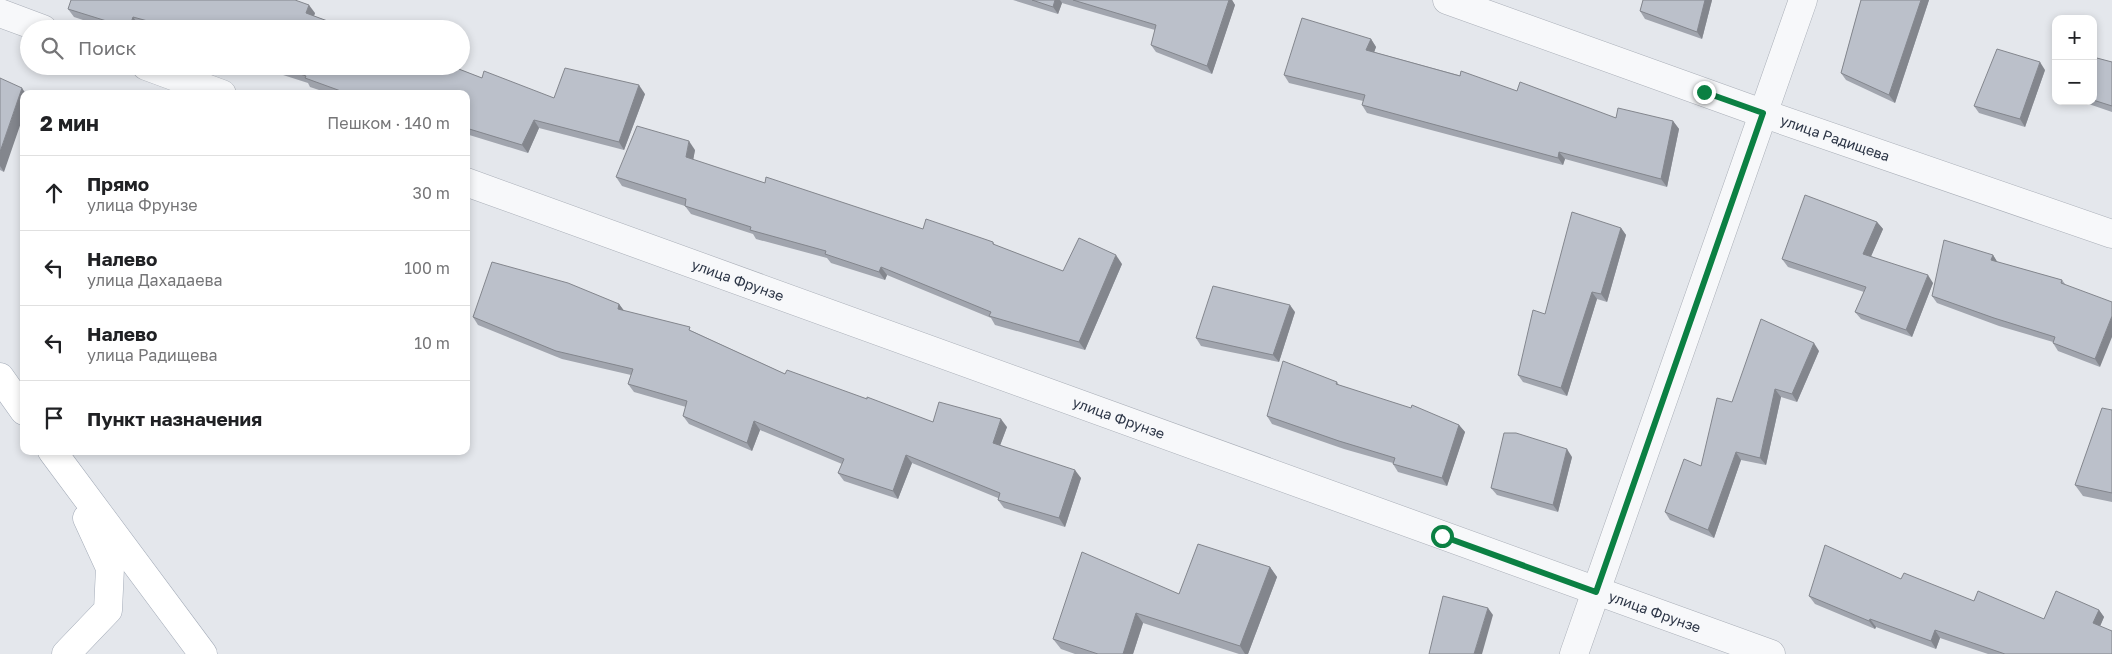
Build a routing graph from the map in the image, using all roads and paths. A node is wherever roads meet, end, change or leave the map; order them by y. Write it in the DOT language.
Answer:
graph roads {
  1 [pos="1447,0"];
  2 [pos="1803,0"];
  3 [pos="0,13"];
  4 [pos="20,20"];
  5 [pos="170,75"];
  6 [pos="211,90"];
  7 [pos="1763,113"];
  8 [pos="470,183"];
  9 [pos="2112,234"];
  10 [pos="0,377"];
  11 [pos="20,405"];
  12 [pos="56,458"];
  13 [pos="1596,592"];
  14 [pos="66,654"];
  15 [pos="203,654"];
  16 [pos="1574,654"];
  17 [pos="1771,654"];
  1 -- 7 [label="street, улица Радищева"];
  2 -- 7 [label="street"];
  3 -- 4 [label="street"];
  5 -- 6 [label="street"];
  7 -- 9 [label="street, улица Радищева"];
  7 -- 13 [label="street"];
  8 -- 13 [label="street, улица Фрунзе"];
  10 -- 11 [label="main road"];
  12 -- 14 [label="main road"];
  12 -- 15 [label="main road"];
  13 -- 16 [label="street"];
  13 -- 17 [label="street, улица Фрунзе"];
}
